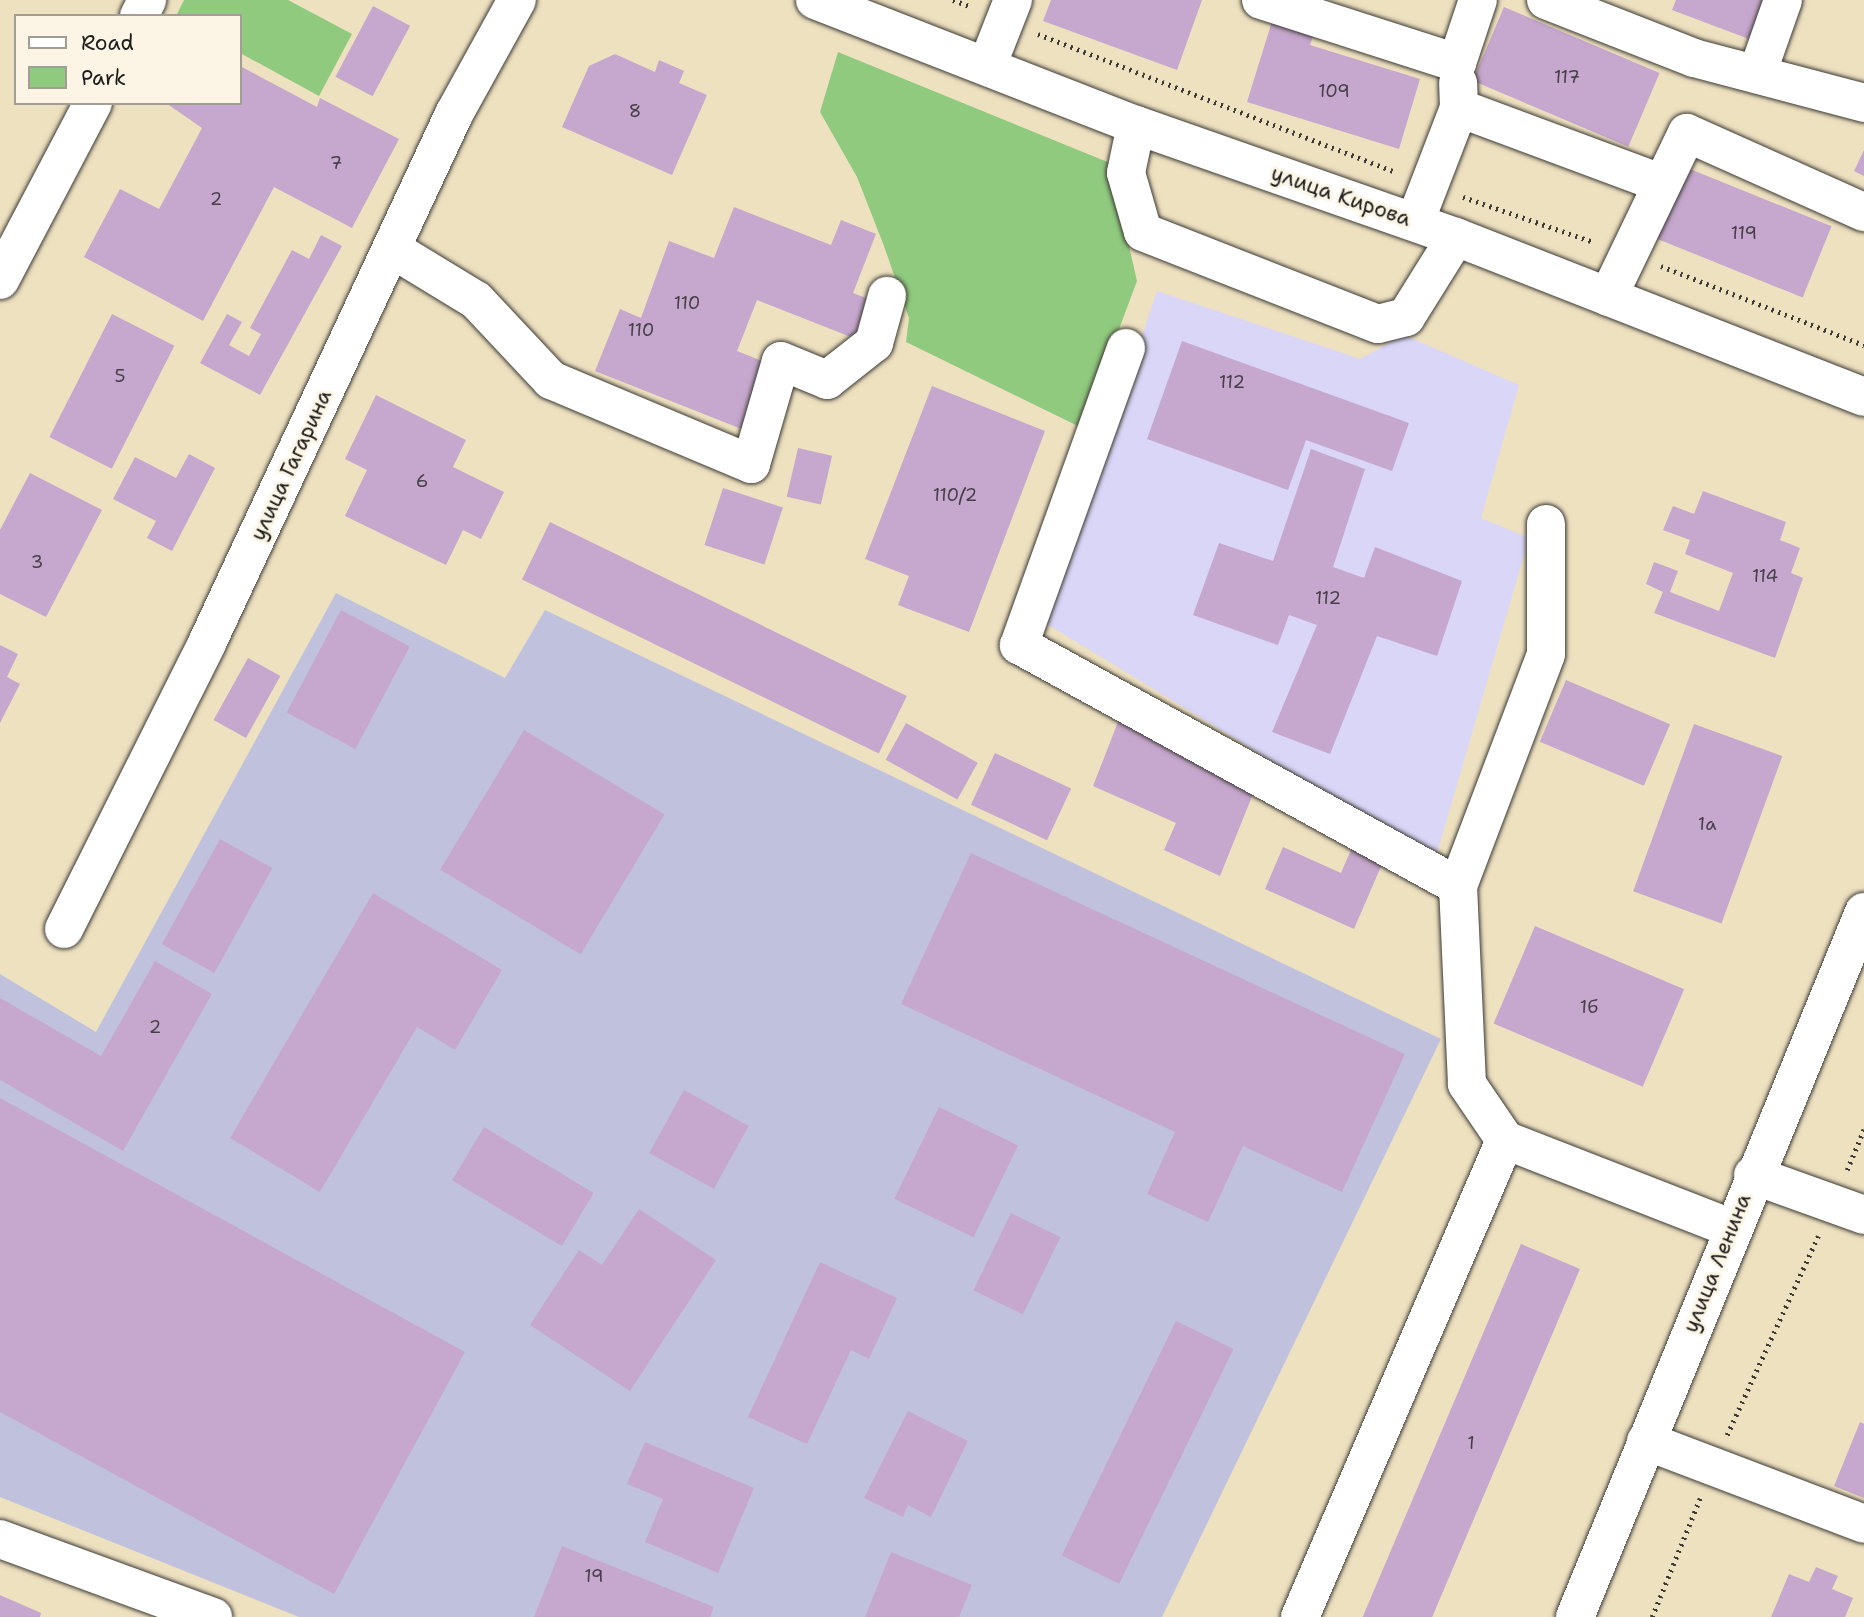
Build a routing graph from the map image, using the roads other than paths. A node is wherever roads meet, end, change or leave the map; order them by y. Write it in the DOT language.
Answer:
graph roads {
  1 [pos="517,0"];
  2 [pos="815,0"];
  3 [pos="1013,0"];
  4 [pos="1261,0"];
  5 [pos="1478,0"];
  6 [pos="1546,0"];
  7 [pos="1783,0"];
  8 [pos="1457,63"];
  9 [pos="988,66"];
  10 [pos="1757,74"];
  11 [pos="1864,103"];
  12 [pos="92,105"];
  13 [pos="1459,108"];
  14 [pos="1136,125"];
  15 [pos="1661,183"];
  16 [pos="1864,212"];
  17 [pos="1415,222"];
  18 [pos="1455,237"];
  19 [pos="392,249"];
  20 [pos="0,280"];
  21 [pos="887,296"];
  22 [pos="1608,296"];
  23 [pos="1126,348"];
  24 [pos="1864,397"];
  25 [pos="1546,524"];
  26 [pos="1458,886"];
  27 [pos="1864,912"];
  28 [pos="64,929"];
  29 [pos="1851,967"];
  30 [pos="1505,1140"];
  31 [pos="1753,1175"];
  32 [pos="1849,1208"];
  33 [pos="1731,1228"];
  34 [pos="1646,1441"];
  35 [pos="1864,1524"];
  36 [pos="0,1539"];
  37 [pos="213,1617"];
  38 [pos="1300,1617"];
  39 [pos="1575,1617"];
  1 -- 19 [label="street, улица Гагарина"];
  2 -- 9 [label="street, улица Кирова"];
  3 -- 9 [label="street"];
  4 -- 8 [label="street"];
  5 -- 8 [label="street"];
  6 -- 10 [label="street"];
  7 -- 10 [label="street"];
  8 -- 13 [label="street"];
  9 -- 14 [label="street, улица Кирова"];
  10 -- 11 [label="street"];
  12 -- 20 [label="street"];
  13 -- 15 [label="street"];
  13 -- 17 [label="street"];
  14 -- 17 [label="street, улица Кирова"];
  14 -- 18 [label="street"];
  15 -- 16 [label="street"];
  15 -- 22 [label="street"];
  17 -- 18 [label="street, улица Кирова"];
  18 -- 22 [label="street, улица Кирова"];
  19 -- 21 [label="street"];
  19 -- 28 [label="street, улица Гагарина"];
  22 -- 24 [label="street, улица Кирова"];
  23 -- 26 [label="street"];
  25 -- 26 [label="street"];
  26 -- 30 [label="street"];
  27 -- 29 [label="street, улица Ленина"];
  29 -- 31 [label="street, улица Ленина"];
  30 -- 33 [label="street"];
  30 -- 38 [label="street"];
  31 -- 32 [label="street"];
  31 -- 33 [label="street, улица Ленина"];
  33 -- 34 [label="street, улица Ленина"];
  34 -- 35 [label="street"];
  34 -- 39 [label="street, улица Ленина"];
  36 -- 37 [label="street"];
}
